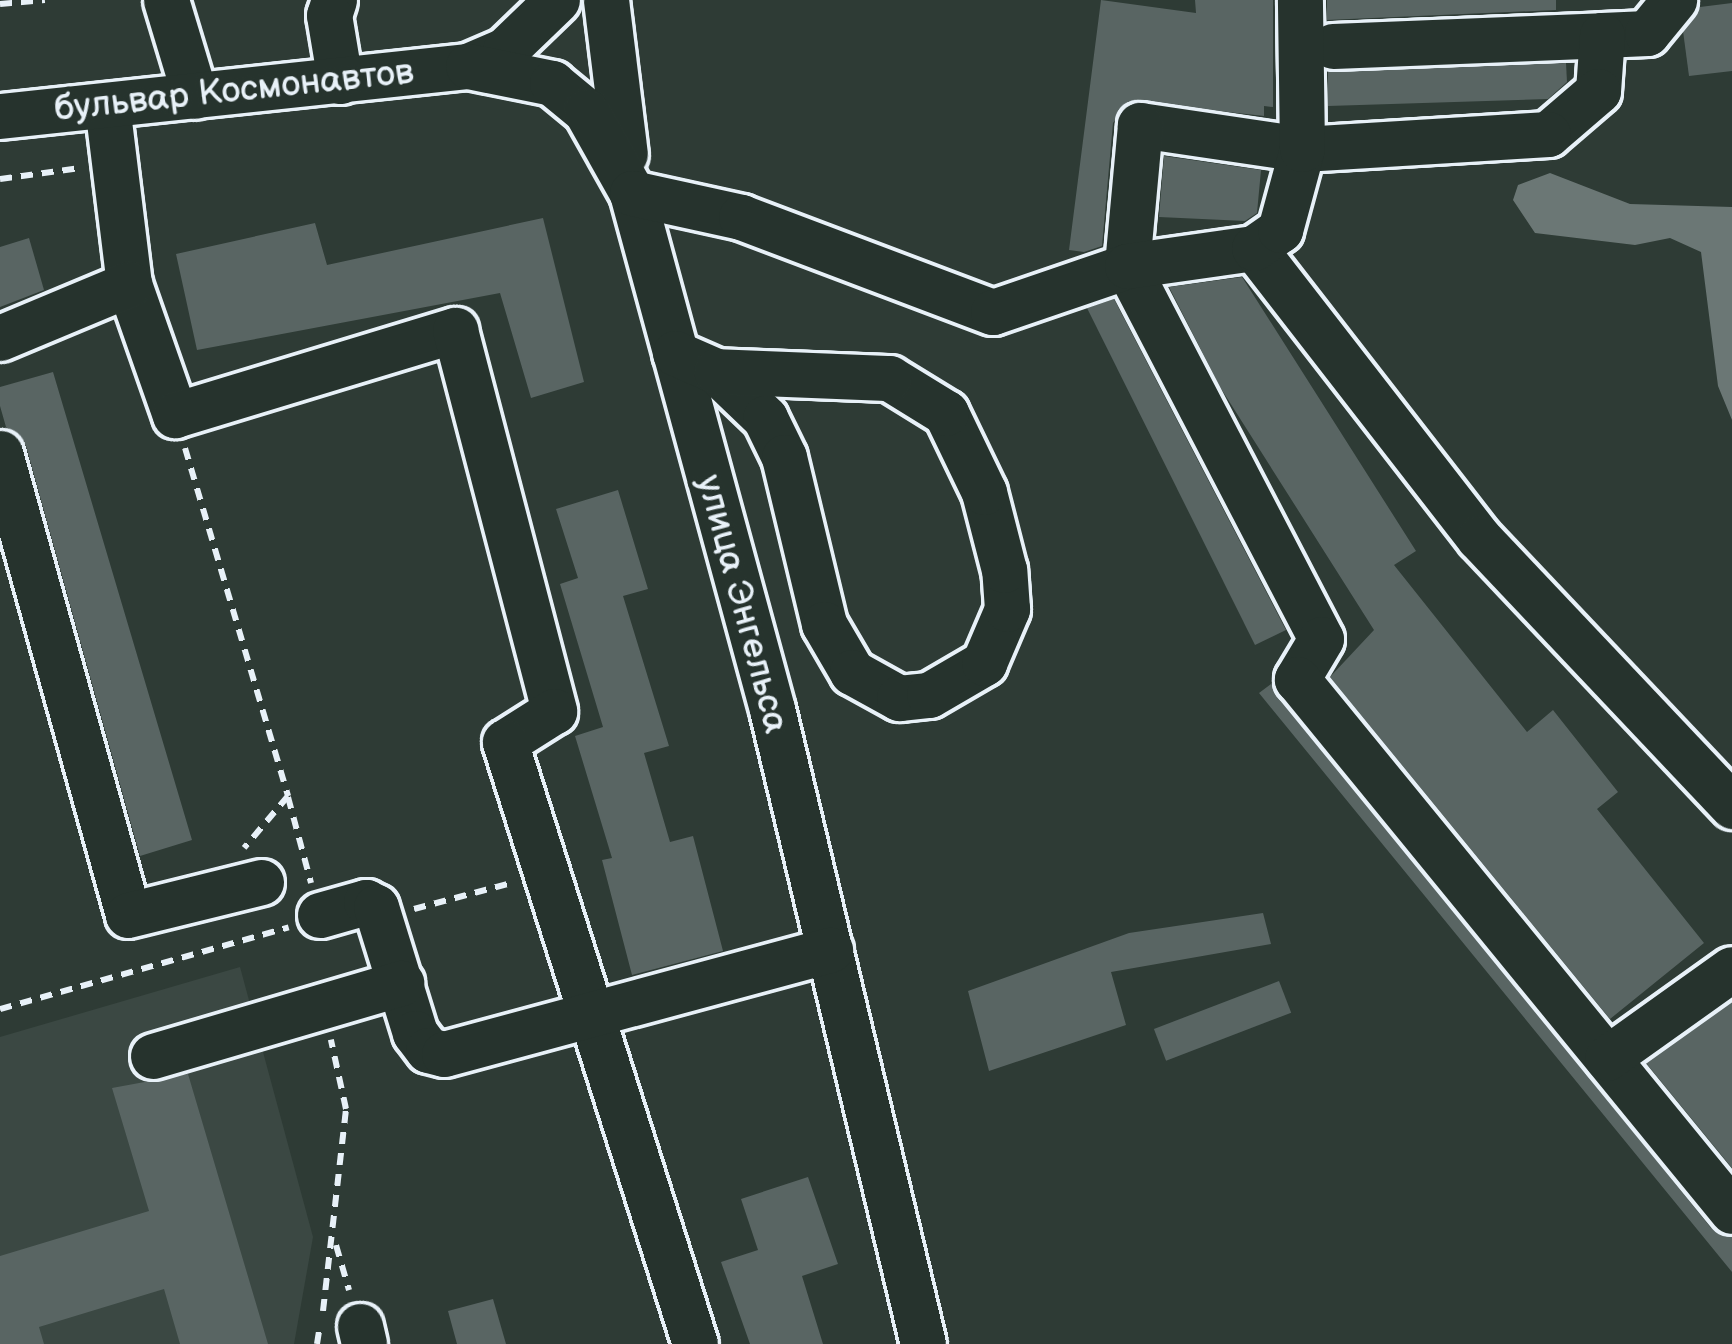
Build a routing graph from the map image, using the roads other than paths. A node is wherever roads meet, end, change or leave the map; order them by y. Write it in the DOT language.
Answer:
graph roads {
  1 [pos="166,0"];
  2 [pos="334,0"];
  3 [pos="557,0"];
  4 [pos="606,0"];
  5 [pos="1300,0"];
  6 [pos="1674,0"];
  7 [pos="1602,35"];
  8 [pos="1333,46"];
  9 [pos="468,66"];
  10 [pos="340,82"];
  11 [pos="194,96"];
  12 [pos="107,105"];
  13 [pos="0,116"];
  14 [pos="1302,149"];
  15 [pos="632,193"];
  16 [pos="1254,248"];
  17 [pos="1127,266"];
  18 [pos="129,284"];
  19 [pos="0,338"];
  20 [pos="675,353"];
  21 [pos="716,370"];
  22 [pos="0,453"];
  23 [pos="1732,806"];
  24 [pos="261,882"];
  25 [pos="320,915"];
  26 [pos="830,950"];
  27 [pos="1732,969"];
  28 [pos="401,983"];
  29 [pos="590,1015"];
  30 [pos="153,1057"];
  31 [pos="1606,1058"];
  32 [pos="1732,1211"];
  33 [pos="695,1344"];
  34 [pos="923,1344"];
  1 -- 11 [label="street"];
  2 -- 10 [label="street"];
  3 -- 9 [label="street"];
  4 -- 15 [label="street"];
  5 -- 14 [label="street"];
  6 -- 7 [label="street"];
  7 -- 8 [label="street"];
  7 -- 14 [label="street"];
  9 -- 10 [label="street, бульвар Космонавтов"];
  9 -- 15 [label="street, улица Энгельса"];
  10 -- 11 [label="street, бульвар Космонавтов"];
  11 -- 12 [label="street, бульвар Космонавтов"];
  12 -- 13 [label="street, бульвар Космонавтов"];
  12 -- 18 [label="street"];
  14 -- 16 [label="street"];
  14 -- 17 [label="street"];
  15 -- 17 [label="street"];
  15 -- 20 [label="street, улица Энгельса"];
  16 -- 17 [label="street"];
  16 -- 23 [label="street"];
  17 -- 31 [label="street"];
  18 -- 19 [label="street"];
  18 -- 29 [label="street"];
  20 -- 21 [label="street"];
  20 -- 26 [label="street, улица Энгельса"];
  21 -- 21 [label="street"];
  22 -- 24 [label="street"];
  25 -- 28 [label="street"];
  26 -- 29 [label="street"];
  26 -- 34 [label="street, улица Энгельса"];
  27 -- 31 [label="street"];
  28 -- 29 [label="street"];
  28 -- 30 [label="street"];
  29 -- 33 [label="street"];
  31 -- 32 [label="street"];
}
